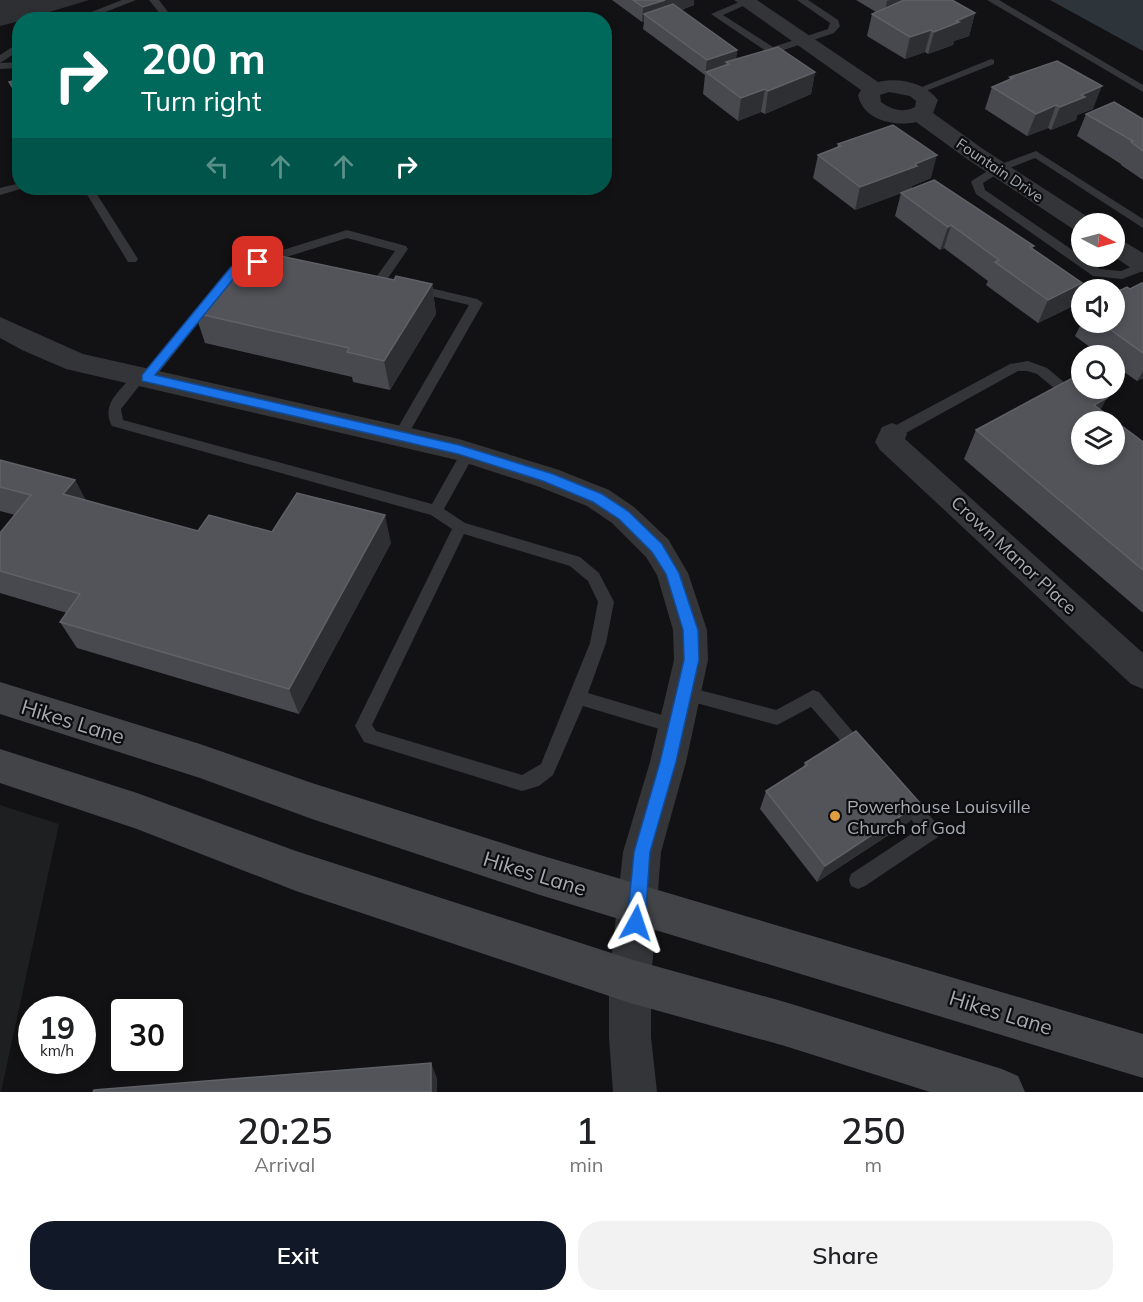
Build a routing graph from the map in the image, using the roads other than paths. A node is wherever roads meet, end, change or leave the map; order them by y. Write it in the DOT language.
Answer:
graph roads {
  1 [pos="131,0"];
  2 [pos="154,0"];
  3 [pos="802,0"];
  4 [pos="992,0"];
  5 [pos="745,1"];
  6 [pos="97,12"];
  7 [pos="164,12"];
  8 [pos="804,40"];
  9 [pos="991,62"];
  10 [pos="1143,89"];
  11 [pos="875,90"];
  12 [pos="918,102"];
  13 [pos="998,169"];
  14 [pos="92,195"];
  15 [pos="1071,217"];
  16 [pos="1143,224"];
  17 [pos="1135,257"];
  18 [pos="132,259"];
  19 [pos="246,266"];
  20 [pos="215,295"];
  21 [pos="0,326"];
  22 [pos="144,377"];
  23 [pos="1092,411"];
  24 [pos="892,434"];
  25 [pos="400,436"];
  26 [pos="468,453"];
  27 [pos="436,511"];
  28 [pos="460,527"];
  29 [pos="1143,674"];
  30 [pos="684,693"];
  31 [pos="578,697"];
  32 [pos="0,699"];
  33 [pos="676,726"];
  34 [pos="868,760"];
  35 [pos="0,766"];
  36 [pos="892,787"];
  37 [pos="858,880"];
  38 [pos="638,904"];
  39 [pos="630,981"];
  40 [pos="1143,1056"];
  41 [pos="635,1092"];
  42 [pos="1002,1092"];
  1 -- 6 [label="lane"];
  2 -- 7 [label="lane"];
  3 -- 8 [label="lane"];
  4 -- 10 [label="lane"];
  5 -- 8 [label="street"];
  5 -- 8 [label="lane"];
  8 -- 11 [label="street"];
  9 -- 12 [label="lane"];
  11 -- 12 [label="street, Fountain Drive"];
  11 -- 12 [label="street"];
  12 -- 13 [label="street, Fountain Drive"];
  13 -- 15 [label="street, Fountain Drive"];
  13 -- 16 [label="lane"];
  13 -- 17 [label="lane"];
  14 -- 18 [label="lane"];
  19 -- 25 [label="lane"];
  20 -- 22 [label="lane"];
  21 -- 22 [label="street"];
  22 -- 25 [label="street"];
  22 -- 27 [label="lane"];
  23 -- 24 [label="lane"];
  24 -- 29 [label="street, Crown Manor Place"];
  25 -- 26 [label="street"];
  26 -- 27 [label="lane"];
  26 -- 30 [label="street"];
  27 -- 28 [label="lane"];
  28 -- 31 [label="lane"];
  28 -- 31 [label="lane"];
  30 -- 33 [label="street"];
  30 -- 34 [label="lane"];
  31 -- 33 [label="lane"];
  32 -- 38 [label="street, Hikes Lane"];
  33 -- 38 [label="street"];
  35 -- 39 [label="street"];
  36 -- 37 [label="lane"];
  38 -- 39 [label="street"];
  38 -- 40 [label="street, Hikes Lane"];
  39 -- 41 [label="street"];
  39 -- 42 [label="street"];
}
